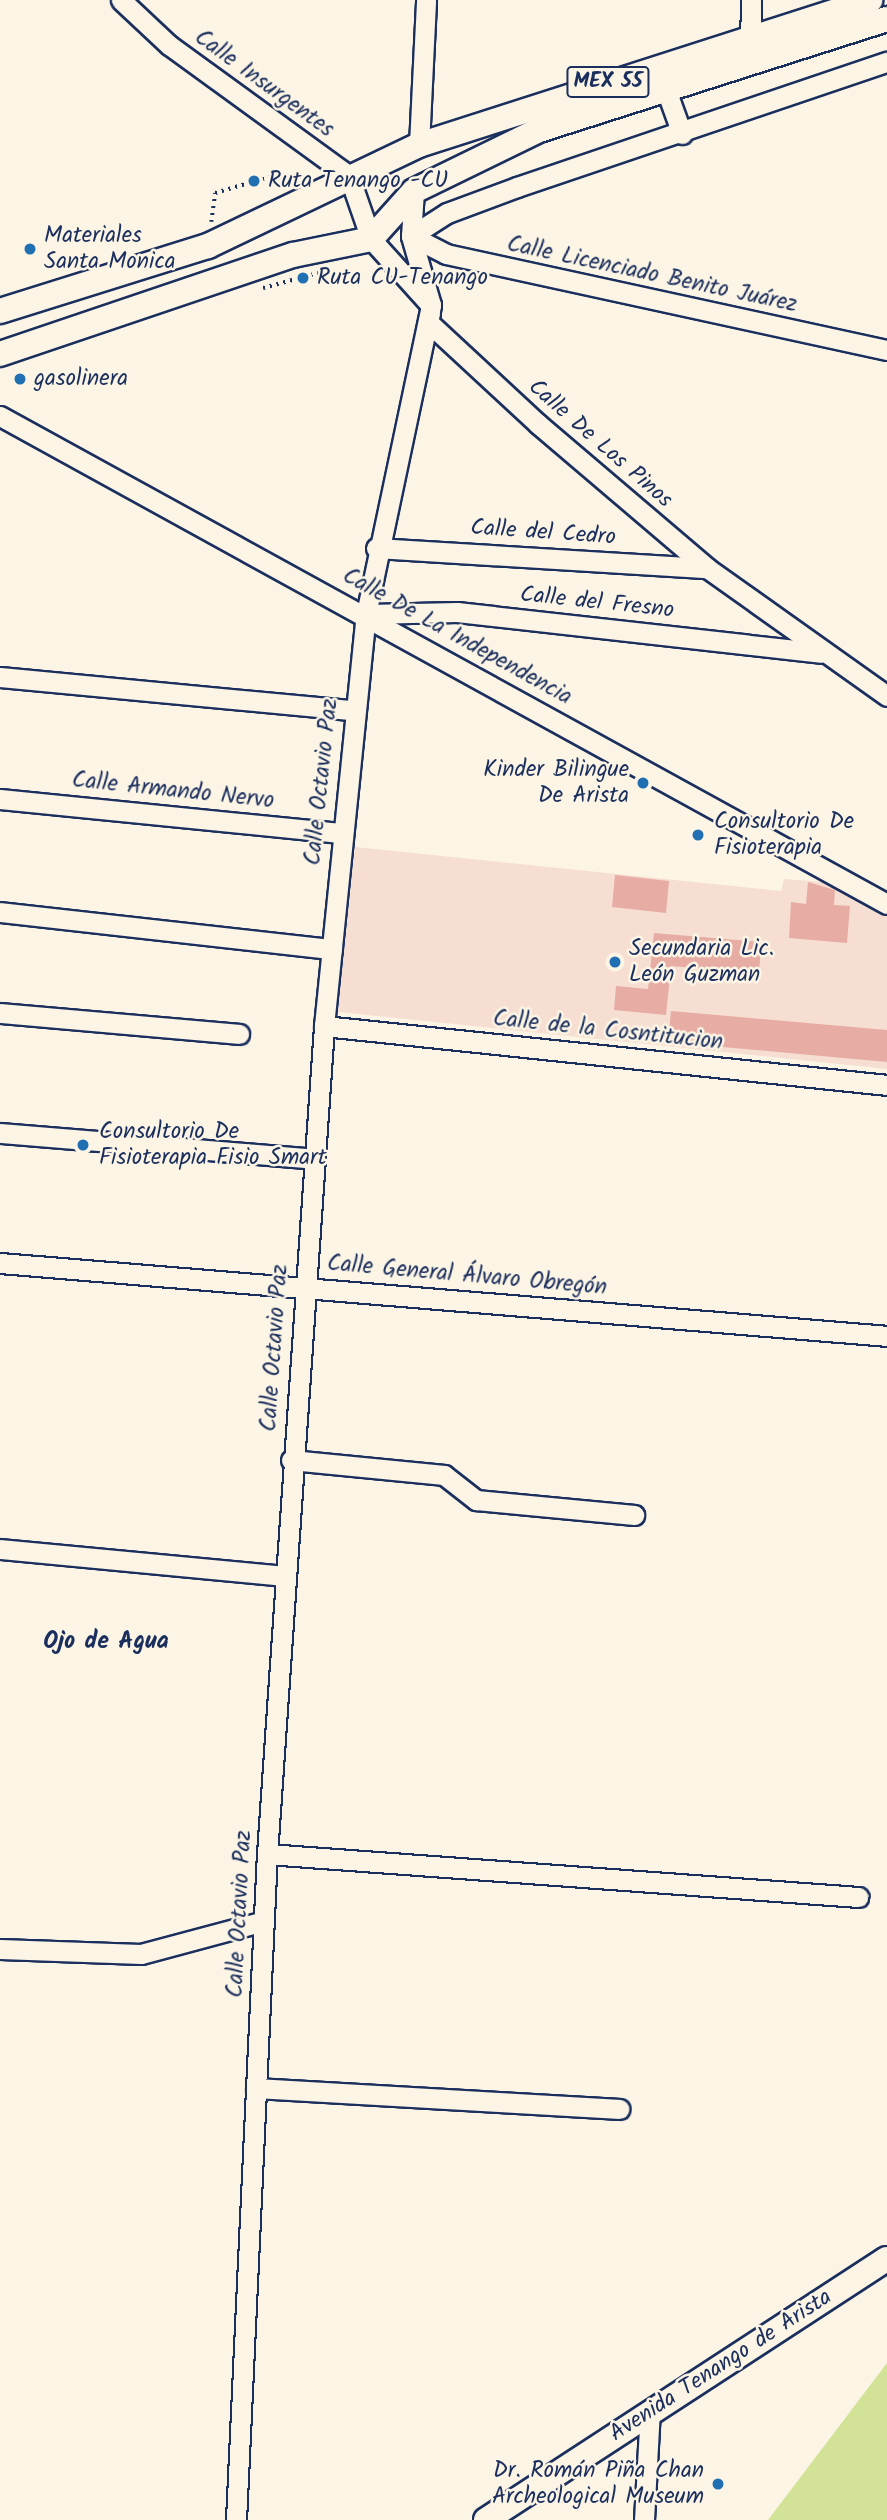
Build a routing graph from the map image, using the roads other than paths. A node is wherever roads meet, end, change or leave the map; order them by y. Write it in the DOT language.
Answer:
graph roads {
  1 [pos="121,0"];
  2 [pos="426,0"];
  3 [pos="751,0"];
  4 [pos="870,0"];
  5 [pos="887,19"];
  6 [pos="750,37"];
  7 [pos="887,62"];
  8 [pos="665,87"];
  9 [pos="682,134"];
  10 [pos="419,145"];
  11 [pos="349,176"];
  12 [pos="414,191"];
  13 [pos="411,236"];
  14 [pos="371,239"];
  15 [pos="431,305"];
  16 [pos="0,311"];
  17 [pos="887,350"];
  18 [pos="0,354"];
  19 [pos="0,416"];
  20 [pos="376,548"];
  21 [pos="706,568"];
  22 [pos="366,614"];
  23 [pos="822,653"];
  24 [pos="0,677"];
  25 [pos="887,696"];
  26 [pos="352,710"];
  27 [pos="0,799"];
  28 [pos="340,833"];
  29 [pos="887,904"];
  30 [pos="0,912"];
  31 [pos="332,949"];
  32 [pos="0,1013"];
  33 [pos="324,1026"];
  34 [pos="239,1034"];
  35 [pos="887,1084"];
  36 [pos="0,1133"];
  37 [pos="314,1159"];
  38 [pos="0,1263"];
  39 [pos="305,1287"];
  40 [pos="887,1336"];
  41 [pos="291,1460"];
  42 [pos="634,1514"];
  43 [pos="0,1549"];
  44 [pos="284,1576"];
  45 [pos="267,1854"];
  46 [pos="858,1897"];
  47 [pos="264,1920"];
  48 [pos="0,1949"];
  49 [pos="256,2088"];
  50 [pos="619,2109"];
  51 [pos="887,2259"];
  52 [pos="650,2410"];
  53 [pos="236,2520"];
  54 [pos="485,2520"];
  55 [pos="644,2520"];
  1 -- 11 [label="street, Calle Insurgentes"];
  2 -- 10 [label="street"];
  3 -- 6 [label="street"];
  4 -- 6 [label="main road, MEX 55"];
  5 -- 8 [label="main road, MEX 55"];
  6 -- 10 [label="main road, MEX 55"];
  7 -- 9 [label="street"];
  8 -- 9 [label="street"];
  8 -- 12 [label="main road, MEX 55"];
  9 -- 13 [label="street"];
  10 -- 11 [label="main road, MEX 55"];
  11 -- 14 [label="street, Calle De Los Pinos"];
  11 -- 16 [label="main road, MEX 55"];
  12 -- 13 [label="street, Calle Octavio Paz"];
  12 -- 14 [label="main road, MEX 55"];
  13 -- 15 [label="street, Calle Octavio Paz"];
  13 -- 17 [label="street, Calle Licenciado Benito Juárez"];
  14 -- 15 [label="street, Calle De Los Pinos"];
  14 -- 18 [label="main road"];
  15 -- 20 [label="street, Calle Octavio Paz"];
  15 -- 21 [label="street, Calle De Los Pinos"];
  19 -- 22 [label="street, Calle De La Independencia"];
  20 -- 21 [label="street, Calle del Cedro"];
  20 -- 22 [label="street, Calle Octavio Paz"];
  21 -- 23 [label="street, Calle De Los Pinos"];
  22 -- 23 [label="street, Calle del Fresno"];
  22 -- 26 [label="street, Calle Octavio Paz"];
  22 -- 29 [label="street, Calle De La Independencia"];
  23 -- 25 [label="street, Calle De Los Pinos"];
  24 -- 26 [label="street"];
  26 -- 28 [label="street, Calle Octavio Paz"];
  27 -- 28 [label="street, Calle Armando Nervo"];
  28 -- 31 [label="street, Calle Octavio Paz"];
  30 -- 31 [label="street"];
  31 -- 33 [label="street, Calle Octavio Paz"];
  32 -- 34 [label="street"];
  33 -- 35 [label="street, Calle de la Cosntitucion"];
  33 -- 37 [label="street, Calle Octavio Paz"];
  36 -- 37 [label="street"];
  37 -- 39 [label="street, Calle Octavio Paz"];
  38 -- 39 [label="street, Calle General Álvaro Obregón"];
  39 -- 40 [label="street, Calle General Álvaro Obregón"];
  39 -- 41 [label="street, Calle Octavio Paz"];
  41 -- 42 [label="street"];
  41 -- 44 [label="street, Calle Octavio Paz"];
  43 -- 44 [label="street"];
  44 -- 45 [label="street, Calle Octavio Paz"];
  45 -- 46 [label="street"];
  45 -- 47 [label="street, Calle Octavio Paz"];
  47 -- 48 [label="street"];
  47 -- 49 [label="street, Calle Octavio Paz"];
  49 -- 50 [label="street"];
  49 -- 53 [label="street, Calle Octavio Paz"];
  51 -- 52 [label="main road, Avenida Tenango de Arista"];
  52 -- 54 [label="main road, Avenida Tenango de Arista"];
  52 -- 55 [label="street"];
}
